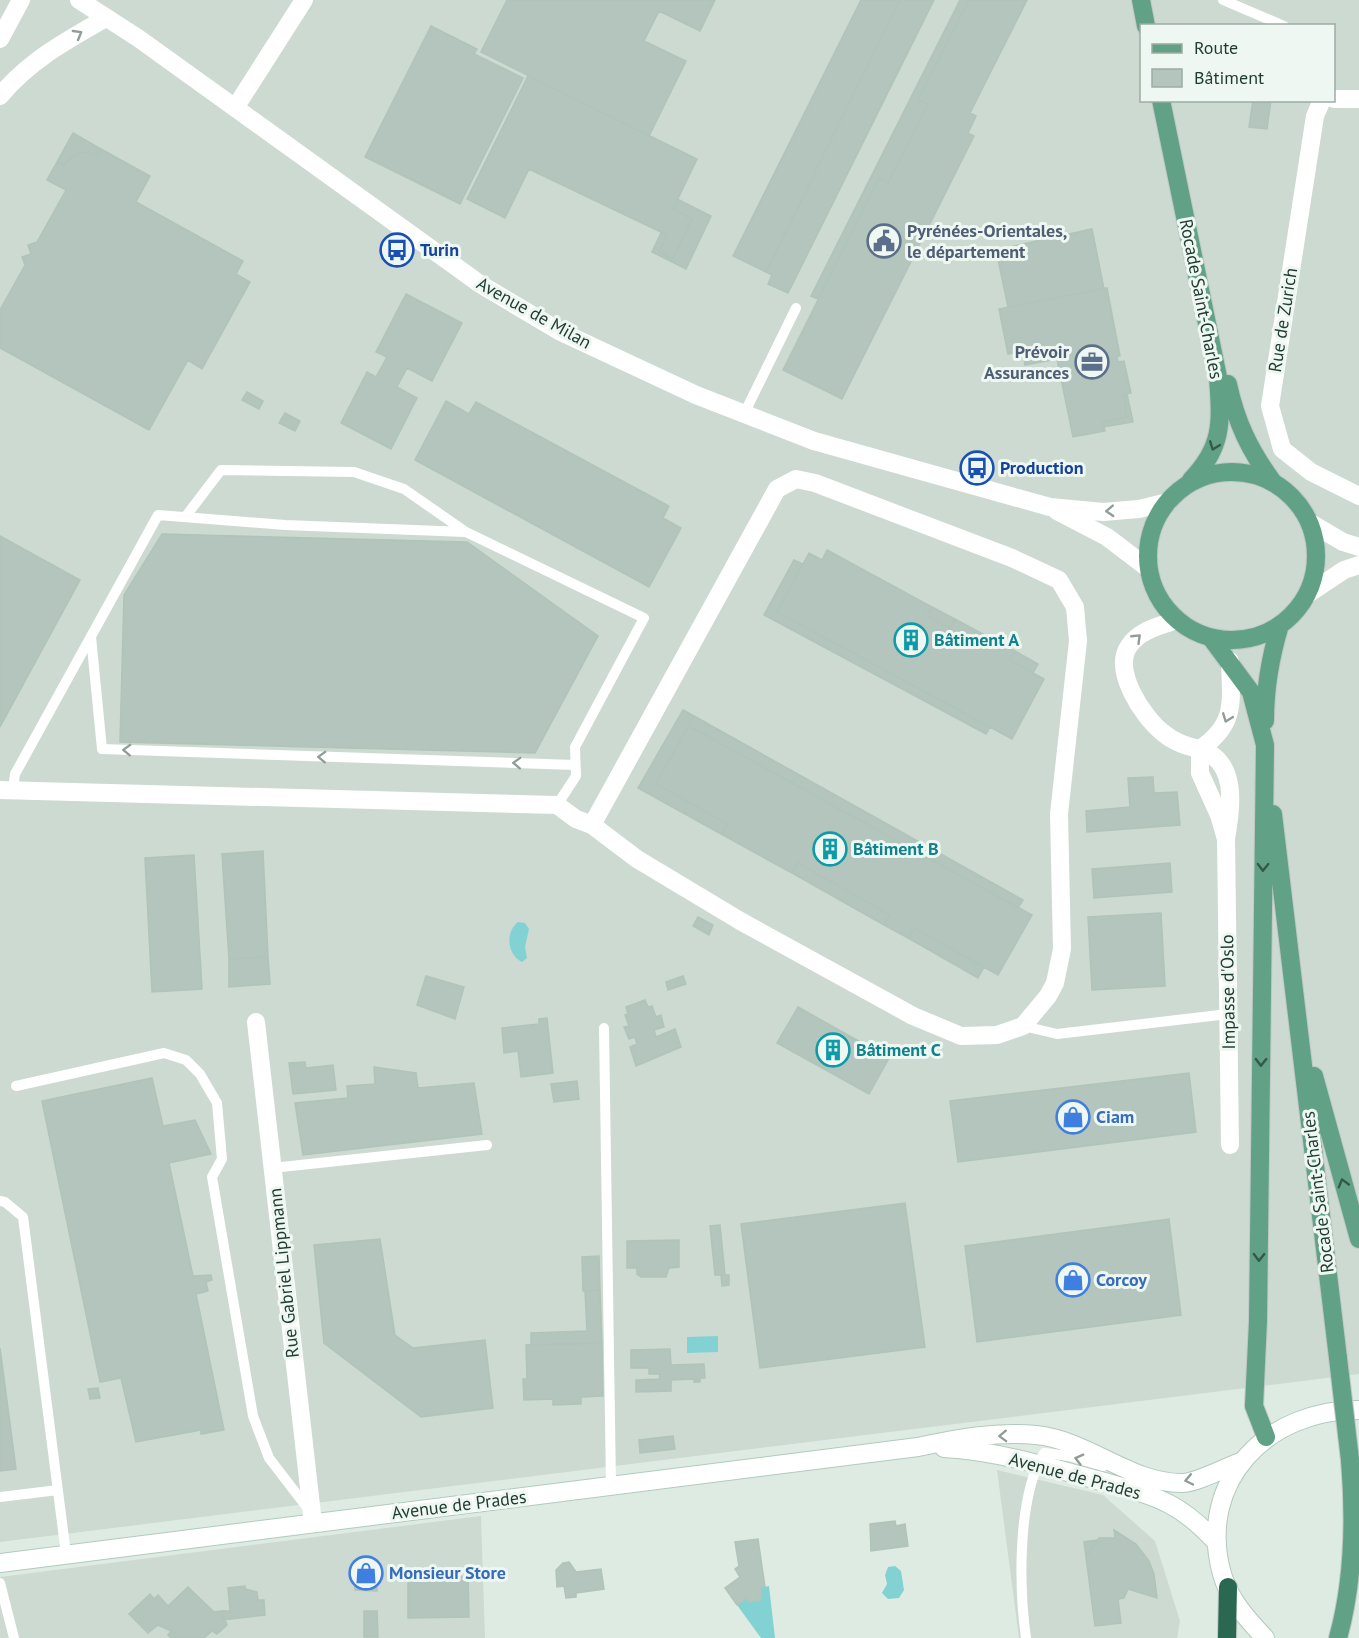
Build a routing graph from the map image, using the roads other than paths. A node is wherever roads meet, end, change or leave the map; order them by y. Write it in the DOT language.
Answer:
graph roads {
  1 [pos="21,0"];
  2 [pos="79,0"];
  3 [pos="304,0"];
  4 [pos="1141,0"];
  5 [pos="1153,0"];
  6 [pos="1223,0"];
  7 [pos="106,18"];
  8 [pos="1146,24"];
  9 [pos="1158,24"];
  10 [pos="1279,24"];
  11 [pos="0,39"];
  12 [pos="50,50"];
  13 [pos="0,80"];
  14 [pos="0,96"];
  15 [pos="1335,99"];
  16 [pos="1359,99"];
  17 [pos="1161,102"];
  18 [pos="1173,102"];
  19 [pos="1321,102"];
  20 [pos="236,108"];
  21 [pos="796,308"];
  22 [pos="744,414"];
  23 [pos="1274,484"];
  24 [pos="1183,488"];
  25 [pos="1359,496"];
  26 [pos="1168,502"];
  27 [pos="1050,507"];
  28 [pos="186,516"];
  29 [pos="1309,522"];
  30 [pos="466,532"];
  31 [pos="1359,548"];
  32 [pos="1359,565"];
  33 [pos="1149,569"];
  34 [pos="1308,594"];
  35 [pos="1177,620"];
  36 [pos="1280,625"];
  37 [pos="91,637"];
  38 [pos="1211,638"];
  39 [pos="1230,661"];
  40 [pos="1265,745"];
  41 [pos="1200,749"];
  42 [pos="575,765"];
  43 [pos="3,790"];
  44 [pos="556,805"];
  45 [pos="592,825"];
  46 [pos="1295,997"];
  47 [pos="1228,1014"];
  48 [pos="256,1022"];
  49 [pos="1023,1026"];
  50 [pos="604,1028"];
  51 [pos="16,1086"];
  52 [pos="487,1145"];
  53 [pos="1230,1145"];
  54 [pos="272,1168"];
  55 [pos="0,1201"];
  56 [pos="1359,1239"];
  57 [pos="1359,1410"];
  58 [pos="1266,1437"];
  59 [pos="918,1447"];
  60 [pos="1243,1461"];
  61 [pos="1037,1464"];
  62 [pos="1156,1480"];
  63 [pos="611,1486"];
  64 [pos="58,1490"];
  65 [pos="0,1497"];
  66 [pos="312,1518"];
  67 [pos="1217,1543"];
  68 [pos="66,1554"];
  69 [pos="0,1563"];
  70 [pos="0,1583"];
  71 [pos="1228,1587"];
  72 [pos="1339,1633"];
  73 [pos="15,1638"];
  74 [pos="1026,1638"];
  75 [pos="1227,1638"];
  76 [pos="1264,1638"];
  1 -- 11 [label="street"];
  2 -- 7 [label="street, Avenue de Milan"];
  3 -- 20 [label="street"];
  4 -- 8 [label="main road"];
  5 -- 9 [label="main road"];
  6 -- 10 [label="lane"];
  12 -- 7 [label="street, one-way"];
  7 -- 20 [label="street, Avenue de Milan"];
  12 -- 13 [label="street"];
  12 -- 14 [label="street"];
  15 -- 16 [label="street"];
  17 -- 24 [label="main road, Rocade Saint-Charles, one-way"];
  18 -- 23 [label="main road, Rocade Saint-Charles"];
  19 -- 25 [label="street, Rue de Zurich"];
  20 -- 22 [label="street, Avenue de Milan"];
  21 -- 22 [label="lane"];
  22 -- 27 [label="street, Avenue de Milan"];
  23 -- 24 [label="main road"];
  23 -- 29 [label="main road"];
  24 -- 26 [label="main road"];
  26 -- 27 [label="street, Avenue de Milan, one-way"];
  26 -- 33 [label="main road"];
  27 -- 33 [label="street, Avenue de Milan"];
  28 -- 30 [label="lane"];
  28 -- 30 [label="lane"];
  28 -- 37 [label="lane"];
  29 -- 31 [label="street"];
  29 -- 34 [label="main road"];
  30 -- 42 [label="lane"];
  32 -- 34 [label="street"];
  33 -- 35 [label="main road"];
  34 -- 36 [label="main road"];
  35 -- 38 [label="main road"];
  41 -- 35 [label="street, one-way"];
  36 -- 38 [label="main road"];
  36 -- 40 [label="main road, Rocade Saint-Charles"];
  42 -- 37 [label="lane, one-way"];
  37 -- 43 [label="lane"];
  38 -- 39 [label="main road, Rocade Saint-Charles"];
  39 -- 40 [label="main road, Rocade Saint-Charles"];
  39 -- 41 [label="street, one-way"];
  40 -- 46 [label="main road, Rocade Saint-Charles"];
  40 -- 58 [label="main road, one-way"];
  41 -- 47 [label="street, Impasse d'Oslo"];
  42 -- 44 [label="lane"];
  43 -- 44 [label="street"];
  44 -- 45 [label="street"];
  45 -- 49 [label="street"];
  45 -- 49 [label="street"];
  56 -- 46 [label="main road, one-way"];
  46 -- 72 [label="main road, Rocade Saint-Charles, bridge"];
  47 -- 49 [label="lane"];
  47 -- 53 [label="street, Impasse d'Oslo"];
  48 -- 54 [label="street, Rue Gabriel Lippmann"];
  50 -- 63 [label="lane"];
  51 -- 66 [label="lane"];
  52 -- 54 [label="lane"];
  54 -- 66 [label="street, Rue Gabriel Lippmann"];
  55 -- 64 [label="lane"];
  57 -- 58 [label="street"];
  58 -- 60 [label="street"];
  59 -- 61 [label="street, Avenue de Prades"];
  62 -- 59 [label="street, Avenue de Prades, one-way"];
  59 -- 63 [label="street, Avenue de Prades"];
  60 -- 62 [label="street, Avenue de Prades, one-way"];
  60 -- 67 [label="street"];
  62 -- 61 [label="lane, one-way"];
  61 -- 67 [label="street, Avenue de Prades"];
  61 -- 74 [label="lane"];
  63 -- 66 [label="street, Avenue de Prades"];
  64 -- 65 [label="lane"];
  64 -- 68 [label="lane"];
  66 -- 68 [label="street, Avenue de Prades"];
  67 -- 71 [label="street"];
  68 -- 69 [label="street, Avenue de Prades"];
  70 -- 73 [label="lane"];
  71 -- 75 [label="highway"];
  71 -- 76 [label="street"];
}
